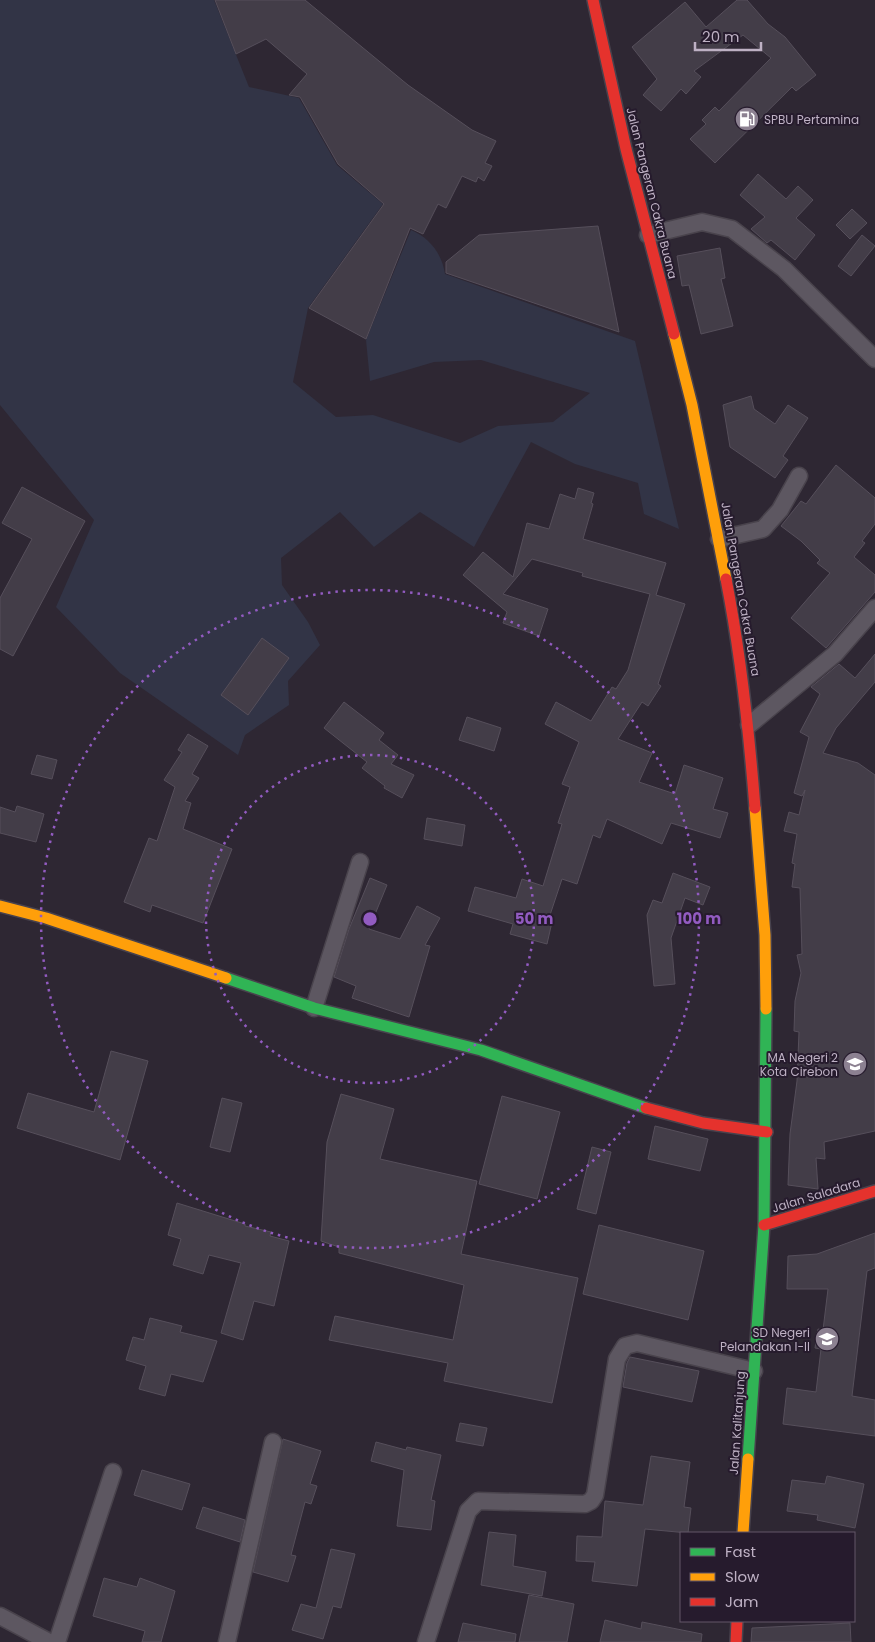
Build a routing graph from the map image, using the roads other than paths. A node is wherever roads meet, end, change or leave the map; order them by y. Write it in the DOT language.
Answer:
graph roads {
  1 [pos="593,0"];
  2 [pos="648,235"];
  3 [pos="875,359"];
  4 [pos="799,476"];
  5 [pos="719,539"];
  6 [pos="875,608"];
  7 [pos="749,725"];
  8 [pos="360,862"];
  9 [pos="0,906"];
  10 [pos="314,1008"];
  11 [pos="766,1132"];
  12 [pos="875,1191"];
  13 [pos="764,1225"];
  14 [pos="754,1371"];
  15 [pos="273,1442"];
  16 [pos="113,1472"];
  17 [pos="743,1532"];
  18 [pos="0,1616"];
  19 [pos="738,1622"];
  20 [pos="49,1642"];
  21 [pos="57,1642"];
  22 [pos="227,1642"];
  23 [pos="426,1642"];
  24 [pos="736,1642"];
  1 -- 2 [label="main road, Jalan Pangeran Cakra Buana"];
  2 -- 3 [label="street"];
  2 -- 5 [label="main road, Jalan Pangeran Cakra Buana"];
  4 -- 5 [label="street"];
  5 -- 7 [label="main road, Jalan Pangeran Cakra Buana"];
  6 -- 7 [label="street"];
  7 -- 11 [label="main road, Jalan Pangeran Cakra Buana"];
  8 -- 10 [label="street"];
  9 -- 10 [label="main road"];
  10 -- 11 [label="main road"];
  11 -- 13 [label="main road, Jalan Pangeran Cakra Buana"];
  12 -- 13 [label="main road, Jalan Saladara"];
  13 -- 14 [label="main road, Jalan Kalitanjung"];
  14 -- 17 [label="main road, Jalan Kalitanjung"];
  14 -- 23 [label="street"];
  15 -- 22 [label="street"];
  16 -- 21 [label="street"];
  18 -- 20 [label="street"];
  19 -- 24 [label="main road"];
}
